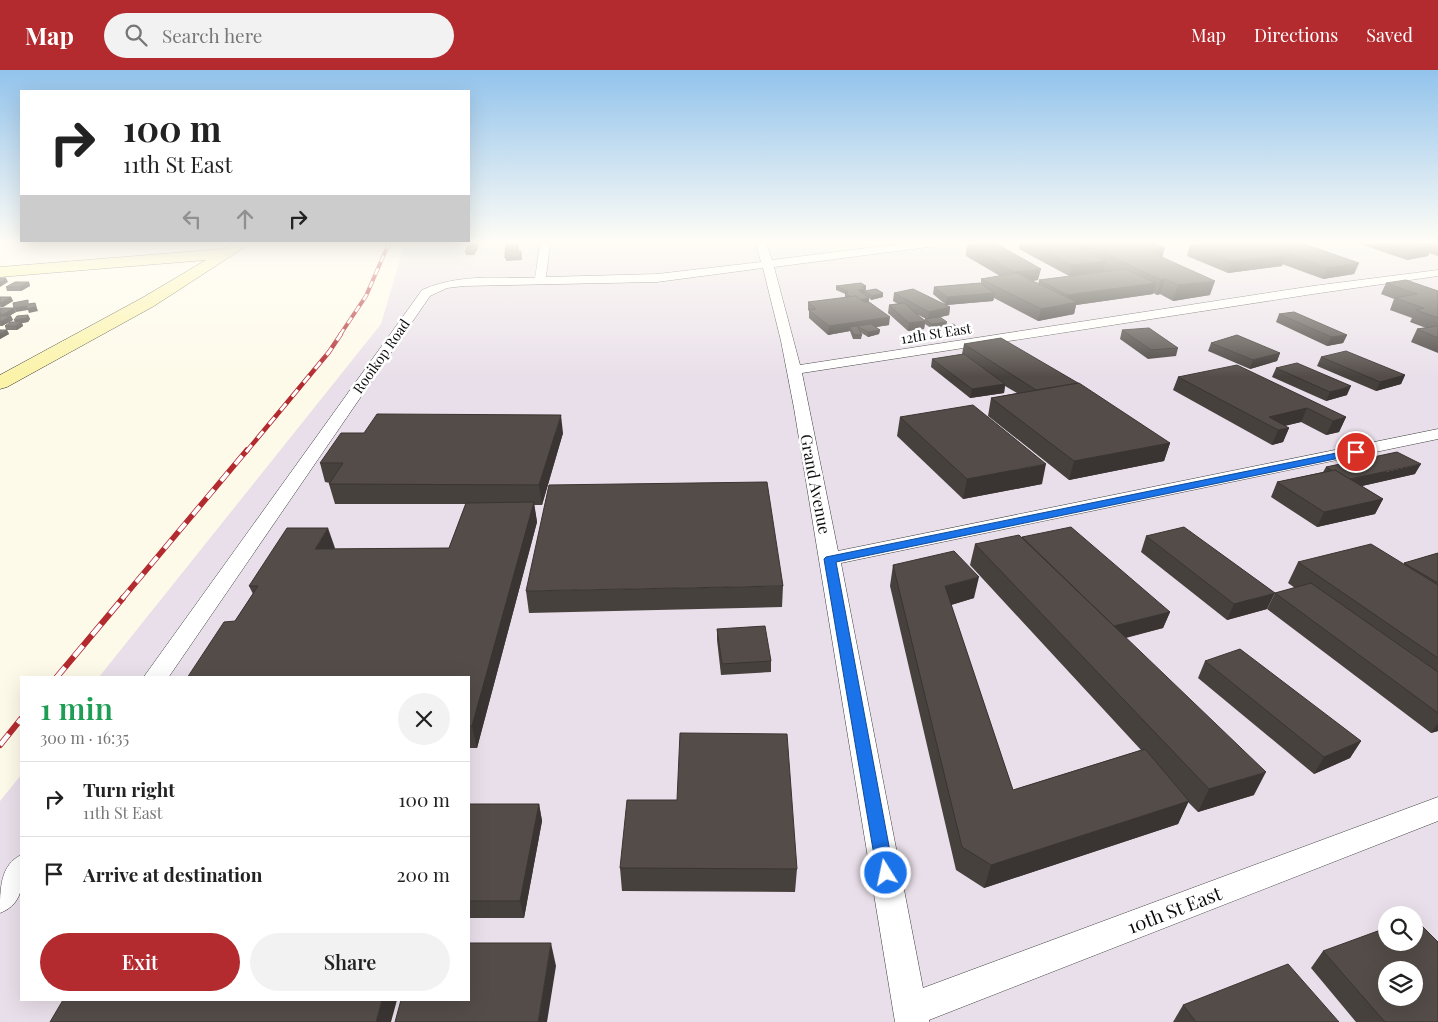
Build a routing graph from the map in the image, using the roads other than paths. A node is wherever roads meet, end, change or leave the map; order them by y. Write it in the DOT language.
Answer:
graph roads {
  1 [pos="172,287"];
  2 [pos="439,287"];
  3 [pos="773,287"];
  4 [pos="1333,287"];
  5 [pos="794,370"];
  6 [pos="0,382"];
  7 [pos="1438,434"];
  8 [pos="830,559"];
  9 [pos="156,676"];
  10 [pos="1438,809"];
  11 [pos="20,869"];
  12 [pos="0,899"];
  13 [pos="911,1016"];
  1 -- 6 [label="street"];
  2 -- 9 [label="street, Rooikop Road"];
  3 -- 5 [label="street, Grand Avenue"];
  4 -- 5 [label="street, 12th St East"];
  5 -- 8 [label="street, Grand Avenue"];
  7 -- 8 [label="street"];
  8 -- 13 [label="street, Grand Avenue"];
  10 -- 13 [label="street, 10th St East"];
  11 -- 12 [label="street"];
}
